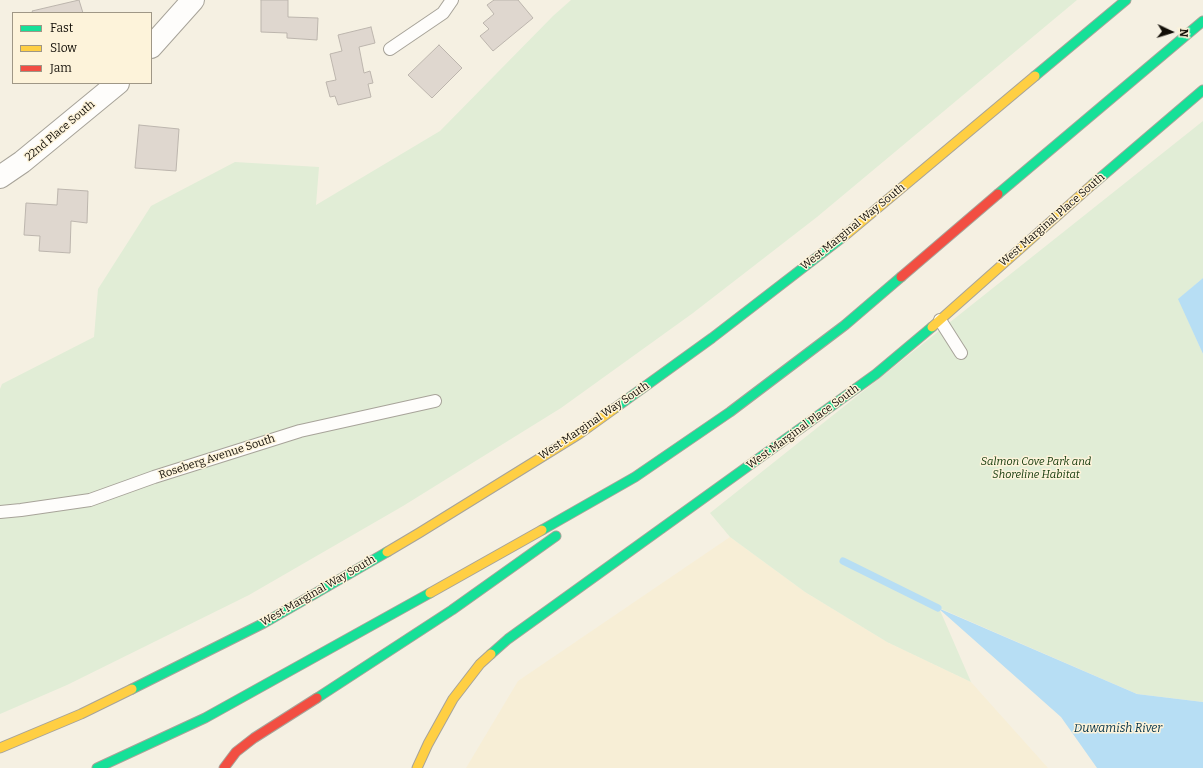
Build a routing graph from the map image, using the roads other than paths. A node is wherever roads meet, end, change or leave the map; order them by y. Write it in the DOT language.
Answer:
graph roads {
  1 [pos="193,0"];
  2 [pos="452,0"];
  3 [pos="1126,0"];
  4 [pos="1203,21"];
  5 [pos="152,46"];
  6 [pos="390,49"];
  7 [pos="117,84"];
  8 [pos="1203,90"];
  9 [pos="0,178"];
  10 [pos="940,320"];
  11 [pos="961,353"];
  12 [pos="435,401"];
  13 [pos="635,478"];
  14 [pos="0,512"];
  15 [pos="578,520"];
  16 [pos="565,529"];
  17 [pos="0,748"];
  18 [pos="97,768"];
  19 [pos="224,768"];
  20 [pos="418,768"];
  1 -- 5 [label="street"];
  2 -- 6 [label="lane"];
  3 -- 17 [label="main road, West Marginal Way South"];
  4 -- 13 [label="main road"];
  7 -- 9 [label="street, 22nd Place South"];
  8 -- 10 [label="main road, West Marginal Place South"];
  10 -- 11 [label="lane"];
  10 -- 20 [label="main road, West Marginal Place South"];
  12 -- 14 [label="lane, Roseberg Avenue South"];
  13 -- 15 [label="main road"];
  13 -- 18 [label="main road"];
  16 -- 19 [label="main road"];
}
